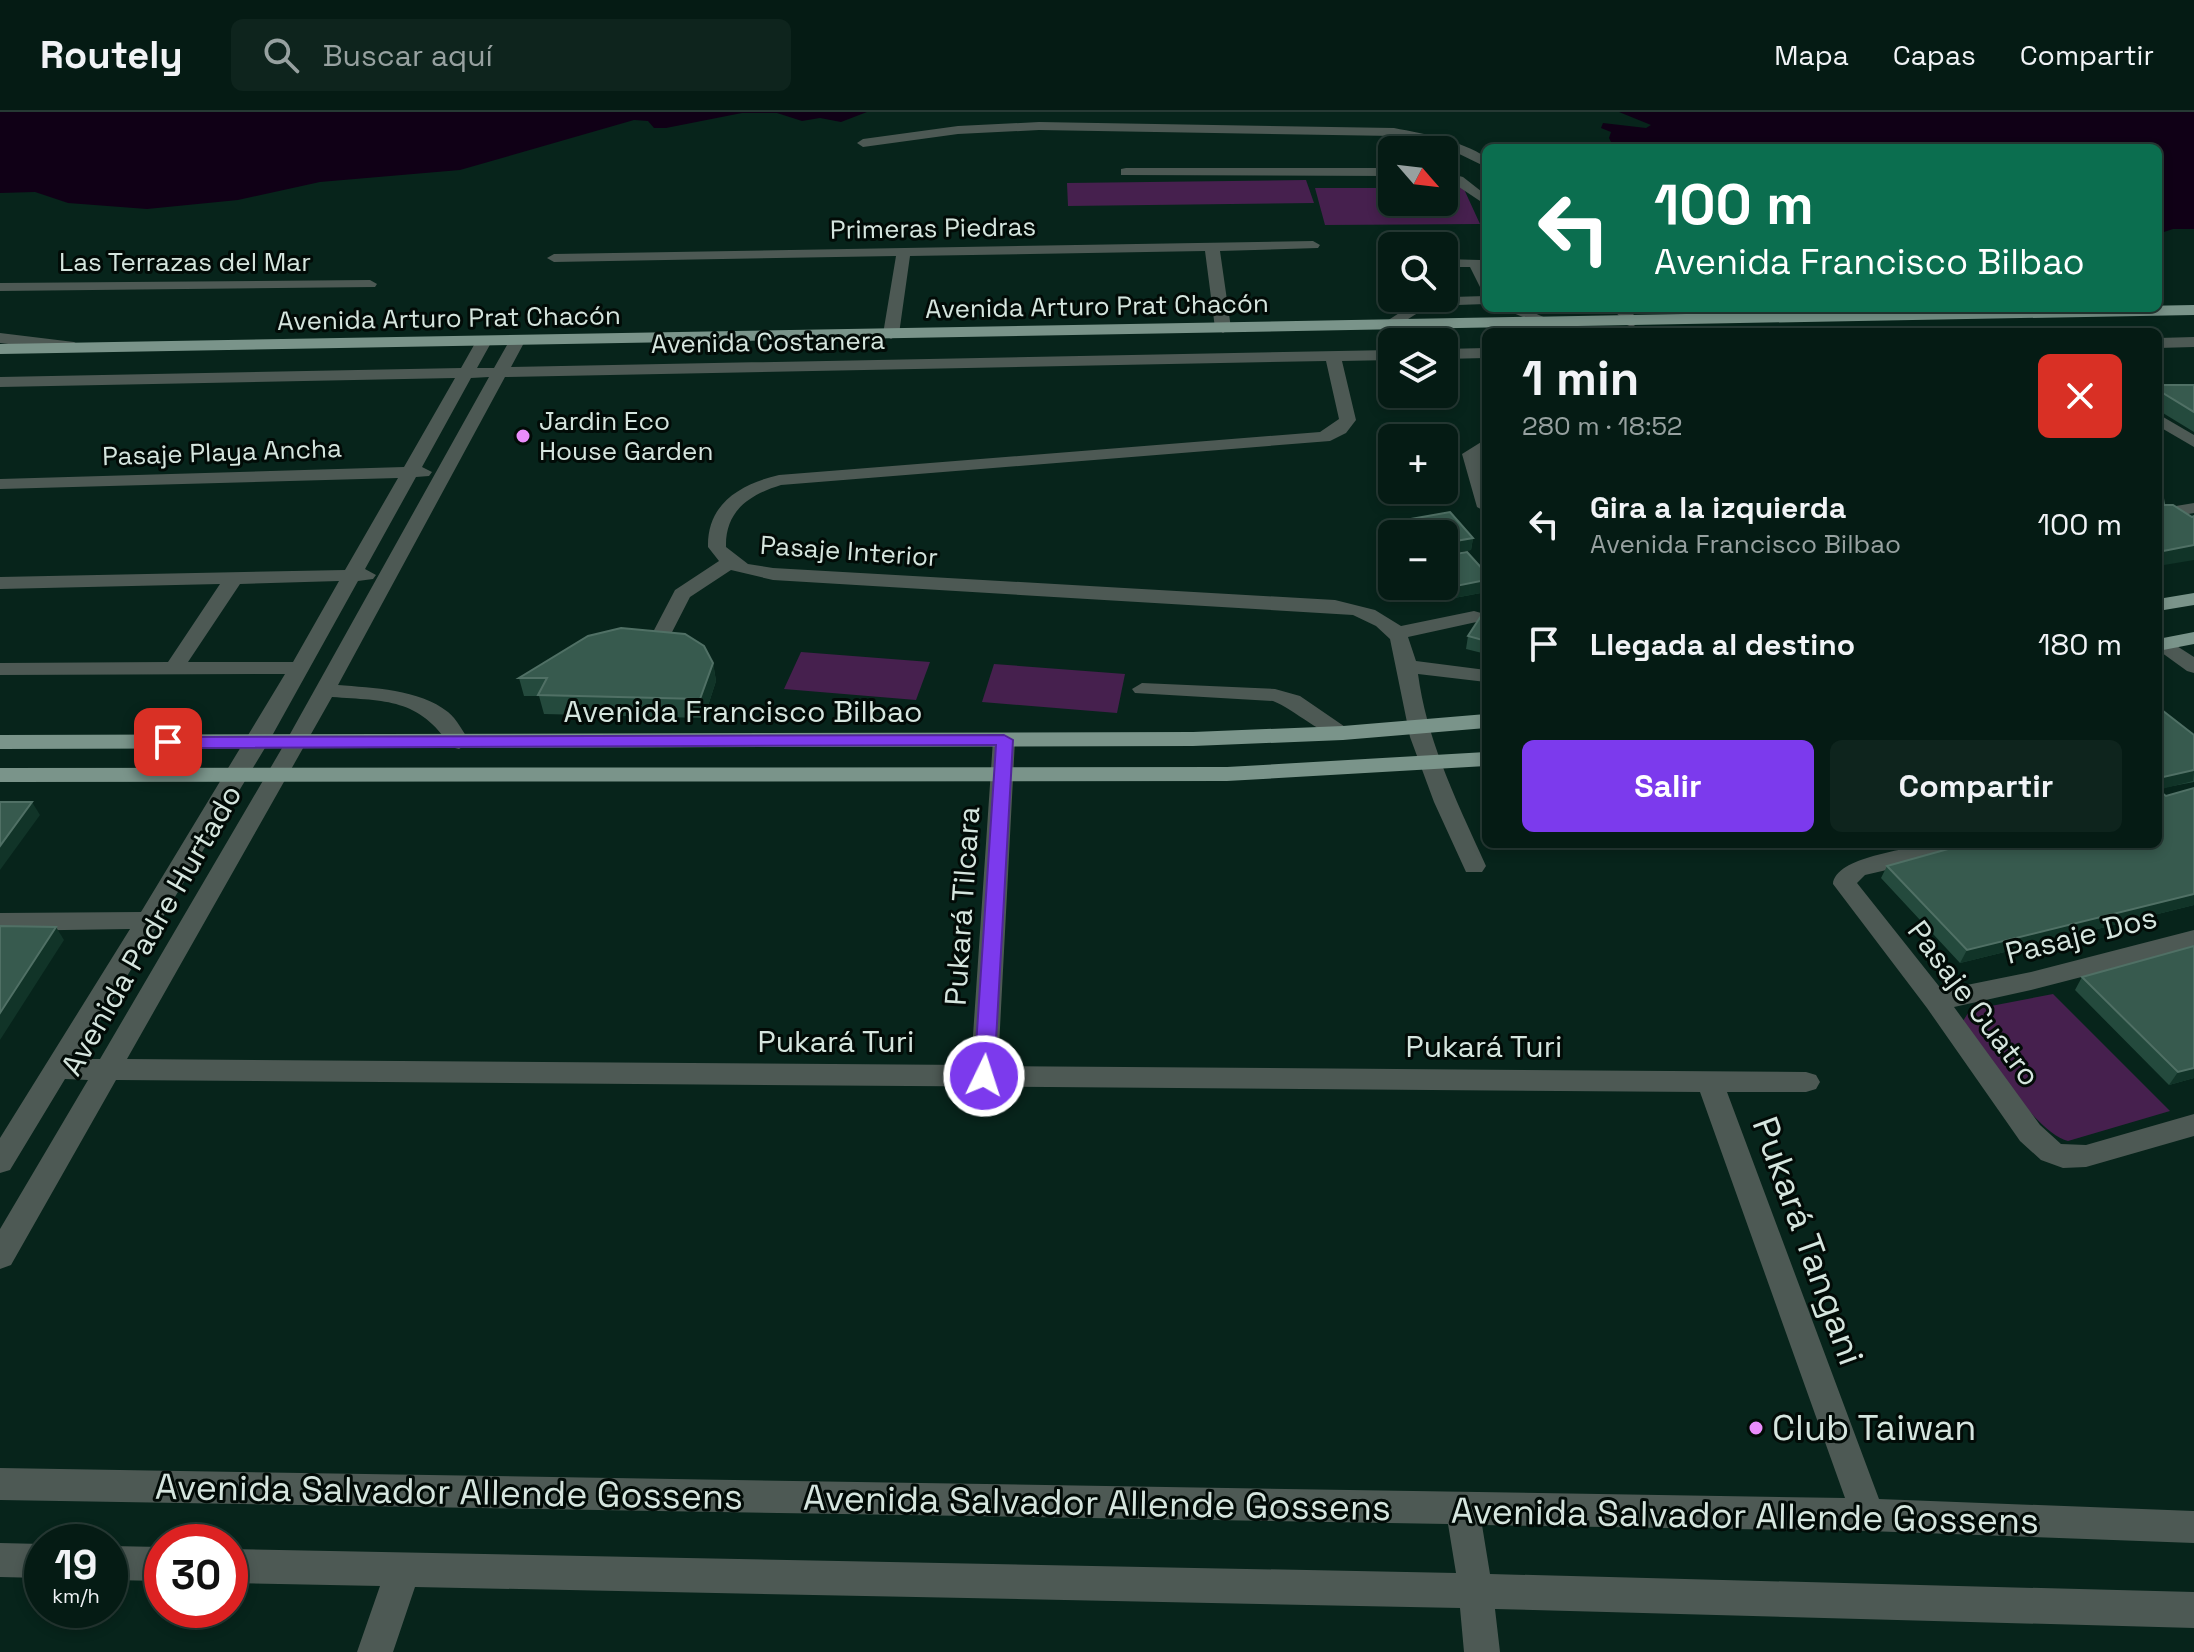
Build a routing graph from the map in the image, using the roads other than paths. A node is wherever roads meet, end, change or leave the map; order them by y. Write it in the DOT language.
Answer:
graph roads {
  1 [pos="863,143"];
  2 [pos="1482,160"];
  3 [pos="1126,172"];
  4 [pos="1378,172"];
  5 [pos="1458,180"];
  6 [pos="1482,198"];
  7 [pos="1313,245"];
  8 [pos="1212,247"];
  9 [pos="904,252"];
  10 [pos="554,258"];
  11 [pos="1458,263"];
  12 [pos="1482,278"];
  13 [pos="370,284"];
  14 [pos="0,287"];
  15 [pos="1458,300"];
  16 [pos="1482,300"];
  17 [pos="2194,310"];
  18 [pos="2162,311"];
  19 [pos="1407,312"];
  20 [pos="1520,312"];
  21 [pos="1623,312"];
  22 [pos="2100,312"];
  23 [pos="1547,322"];
  24 [pos="1632,322"];
  25 [pos="1387,326"];
  26 [pos="2194,326"];
  27 [pos="1223,328"];
  28 [pos="2077,328"];
  29 [pos="891,334"];
  30 [pos="0,338"];
  31 [pos="1482,339"];
  32 [pos="2194,342"];
  33 [pos="2162,343"];
  34 [pos="0,349"];
  35 [pos="92,350"];
  36 [pos="1482,353"];
  37 [pos="1458,354"];
  38 [pos="1378,355"];
  39 [pos="475,356"];
  40 [pos="509,356"];
  41 [pos="1333,356"];
  42 [pos="0,366"];
  43 [pos="0,382"];
  44 [pos="2162,422"];
  45 [pos="2194,442"];
  46 [pos="1482,447"];
  47 [pos="445,472"];
  48 [pos="410,473"];
  49 [pos="0,484"];
  50 [pos="1482,489"];
  51 [pos="2162,496"];
  52 [pos="2188,509"];
  53 [pos="2162,513"];
  54 [pos="730,562"];
  55 [pos="352,575"];
  56 [pos="389,575"];
  57 [pos="234,578"];
  58 [pos="0,583"];
  59 [pos="2194,599"];
  60 [pos="2162,604"];
  61 [pos="1474,617"];
  62 [pos="1396,633"];
  63 [pos="662,634"];
  64 [pos="2194,638"];
  65 [pos="2162,643"];
  66 [pos="2162,644"];
  67 [pos="1406,666"];
  68 [pos="2194,667"];
  69 [pos="174,668"];
  70 [pos="299,668"];
  71 [pos="0,669"];
  72 [pos="1482,676"];
  73 [pos="1142,689"];
  74 [pos="325,690"];
  75 [pos="1482,721"];
  76 [pos="1417,727"];
  77 [pos="1343,733"];
  78 [pos="1004,740"];
  79 [pos="0,742"];
  80 [pos="459,742"];
  81 [pos="257,743"];
  82 [pos="296,743"];
  83 [pos="1482,759"];
  84 [pos="1429,764"];
  85 [pos="1002,774"];
  86 [pos="0,775"];
  87 [pos="237,775"];
  88 [pos="278,775"];
  89 [pos="1948,848"];
  90 [pos="1474,866"];
  91 [pos="148,920"];
  92 [pos="0,922"];
  93 [pos="2194,939"];
  94 [pos="1936,1001"];
  95 [pos="57,1069"];
  96 [pos="108,1070"];
  97 [pos="984,1076"];
  98 [pos="1710,1082"];
  99 [pos="1806,1082"];
  100 [pos="2194,1125"];
  101 [pos="0,1162"];
  102 [pos="0,1256"];
  103 [pos="0,1484"];
  104 [pos="1462,1509"];
  105 [pos="1868,1515"];
  106 [pos="2193,1528"];
  107 [pos="0,1560"];
  108 [pos="24,1561"];
  109 [pos="248,1566"];
  110 [pos="403,1570"];
  111 [pos="1476,1591"];
  112 [pos="2194,1610"];
  113 [pos="375,1652"];
  114 [pos="1482,1652"];
  1 -- 2 [label="street"];
  3 -- 4 [label="street"];
  5 -- 6 [label="street"];
  7 -- 8 [label="street, Primeras Piedras"];
  8 -- 9 [label="street, Primeras Piedras"];
  8 -- 27 [label="street"];
  9 -- 10 [label="street, Primeras Piedras"];
  9 -- 29 [label="street"];
  11 -- 12 [label="street"];
  13 -- 14 [label="street, Las Terrazas del Mar"];
  15 -- 16 [label="street"];
  17 -- 18 [label="main road, Avenida Arturo Prat Chacón"];
  19 -- 25 [label="street"];
  20 -- 23 [label="street"];
  21 -- 24 [label="street"];
  22 -- 24 [label="main road, Avenida Arturo Prat Chacón"];
  23 -- 24 [label="main road, Avenida Arturo Prat Chacón"];
  23 -- 25 [label="main road, Avenida Arturo Prat Chacón"];
  25 -- 27 [label="main road, Avenida Arturo Prat Chacón"];
  26 -- 28 [label="main road"];
  27 -- 29 [label="main road, Avenida Arturo Prat Chacón"];
  29 -- 40 [label="main road, Avenida Arturo Prat Chacón"];
  30 -- 35 [label="street"];
  31 -- 40 [label="main road, Avenida Arturo Prat Chacón"];
  32 -- 33 [label="street"];
  34 -- 35 [label="main road, Avenida Arturo Prat Chacón"];
  35 -- 39 [label="main road, Avenida Arturo Prat Chacón"];
  36 -- 37 [label="street"];
  38 -- 41 [label="street, Avenida Costanera"];
  39 -- 40 [label="street, Avenida Costanera"];
  39 -- 40 [label="main road, Avenida Arturo Prat Chacón"];
  39 -- 42 [label="main road, Avenida Arturo Prat Chacón"];
  39 -- 43 [label="street, Avenida Costanera"];
  39 -- 48 [label="street, Avenida Padre Hurtado"];
  40 -- 41 [label="street, Avenida Costanera"];
  40 -- 47 [label="street, Avenida Padre Hurtado"];
  41 -- 54 [label="street, Pasaje Interior"];
  44 -- 45 [label="street"];
  46 -- 50 [label="street"];
  47 -- 48 [label="street, Pasaje Playa Ancha"];
  47 -- 56 [label="street, Avenida Padre Hurtado"];
  48 -- 49 [label="street, Pasaje Playa Ancha"];
  48 -- 55 [label="street, Avenida Padre Hurtado"];
  51 -- 52 [label="street"];
  52 -- 53 [label="street"];
  54 -- 62 [label="street, Pasaje Interior"];
  54 -- 63 [label="street"];
  55 -- 56 [label="street"];
  55 -- 57 [label="street"];
  55 -- 70 [label="street, Avenida Padre Hurtado"];
  56 -- 74 [label="street, Avenida Padre Hurtado"];
  57 -- 58 [label="street"];
  57 -- 69 [label="street"];
  59 -- 60 [label="main road"];
  61 -- 62 [label="street"];
  62 -- 67 [label="street"];
  64 -- 65 [label="main road"];
  66 -- 68 [label="street"];
  67 -- 72 [label="street"];
  67 -- 76 [label="street"];
  69 -- 70 [label="street"];
  69 -- 71 [label="street"];
  70 -- 81 [label="street, Avenida Padre Hurtado"];
  73 -- 77 [label="street"];
  74 -- 80 [label="street"];
  74 -- 82 [label="street, Avenida Padre Hurtado"];
  75 -- 76 [label="main road, Avenida Francisco Bilbao"];
  76 -- 77 [label="main road, Avenida Francisco Bilbao"];
  76 -- 84 [label="street"];
  77 -- 78 [label="main road, Avenida Francisco Bilbao"];
  78 -- 80 [label="main road, Avenida Francisco Bilbao"];
  78 -- 85 [label="street, Pukará Tilcara"];
  79 -- 81 [label="main road, Avenida Francisco Bilbao"];
  80 -- 82 [label="main road, Avenida Francisco Bilbao"];
  81 -- 82 [label="main road, Avenida Francisco Bilbao"];
  81 -- 87 [label="street, Avenida Padre Hurtado"];
  82 -- 88 [label="street, Avenida Padre Hurtado"];
  83 -- 84 [label="main road"];
  84 -- 85 [label="main road"];
  84 -- 90 [label="street"];
  85 -- 88 [label="main road"];
  85 -- 97 [label="street, Pukará Tilcara"];
  86 -- 87 [label="main road"];
  87 -- 88 [label="main road"];
  87 -- 91 [label="street, Avenida Padre Hurtado"];
  88 -- 96 [label="street, Avenida Padre Hurtado"];
  89 -- 94 [label="street, Pasaje Cuatro"];
  91 -- 92 [label="street"];
  91 -- 95 [label="street, Avenida Padre Hurtado"];
  93 -- 94 [label="street, Pasaje Dos"];
  94 -- 100 [label="street, Pasaje Cuatro"];
  95 -- 96 [label="street, Pukará Turi"];
  95 -- 101 [label="street, Avenida Padre Hurtado"];
  96 -- 97 [label="street, Pukará Turi"];
  96 -- 102 [label="street, Avenida Padre Hurtado"];
  97 -- 98 [label="street, Pukará Turi"];
  98 -- 99 [label="street, Pukará Turi"];
  98 -- 105 [label="street, Pukará Tangani"];
  103 -- 104 [label="street, Avenida Salvador Allende Gossens"];
  104 -- 105 [label="street, Avenida Salvador Allende Gossens"];
  104 -- 111 [label="street"];
  105 -- 106 [label="street, Avenida Salvador Allende Gossens"];
  107 -- 108 [label="street"];
  109 -- 110 [label="street"];
  110 -- 111 [label="street"];
  110 -- 113 [label="street"];
  111 -- 112 [label="street"];
  111 -- 114 [label="street"];
}
